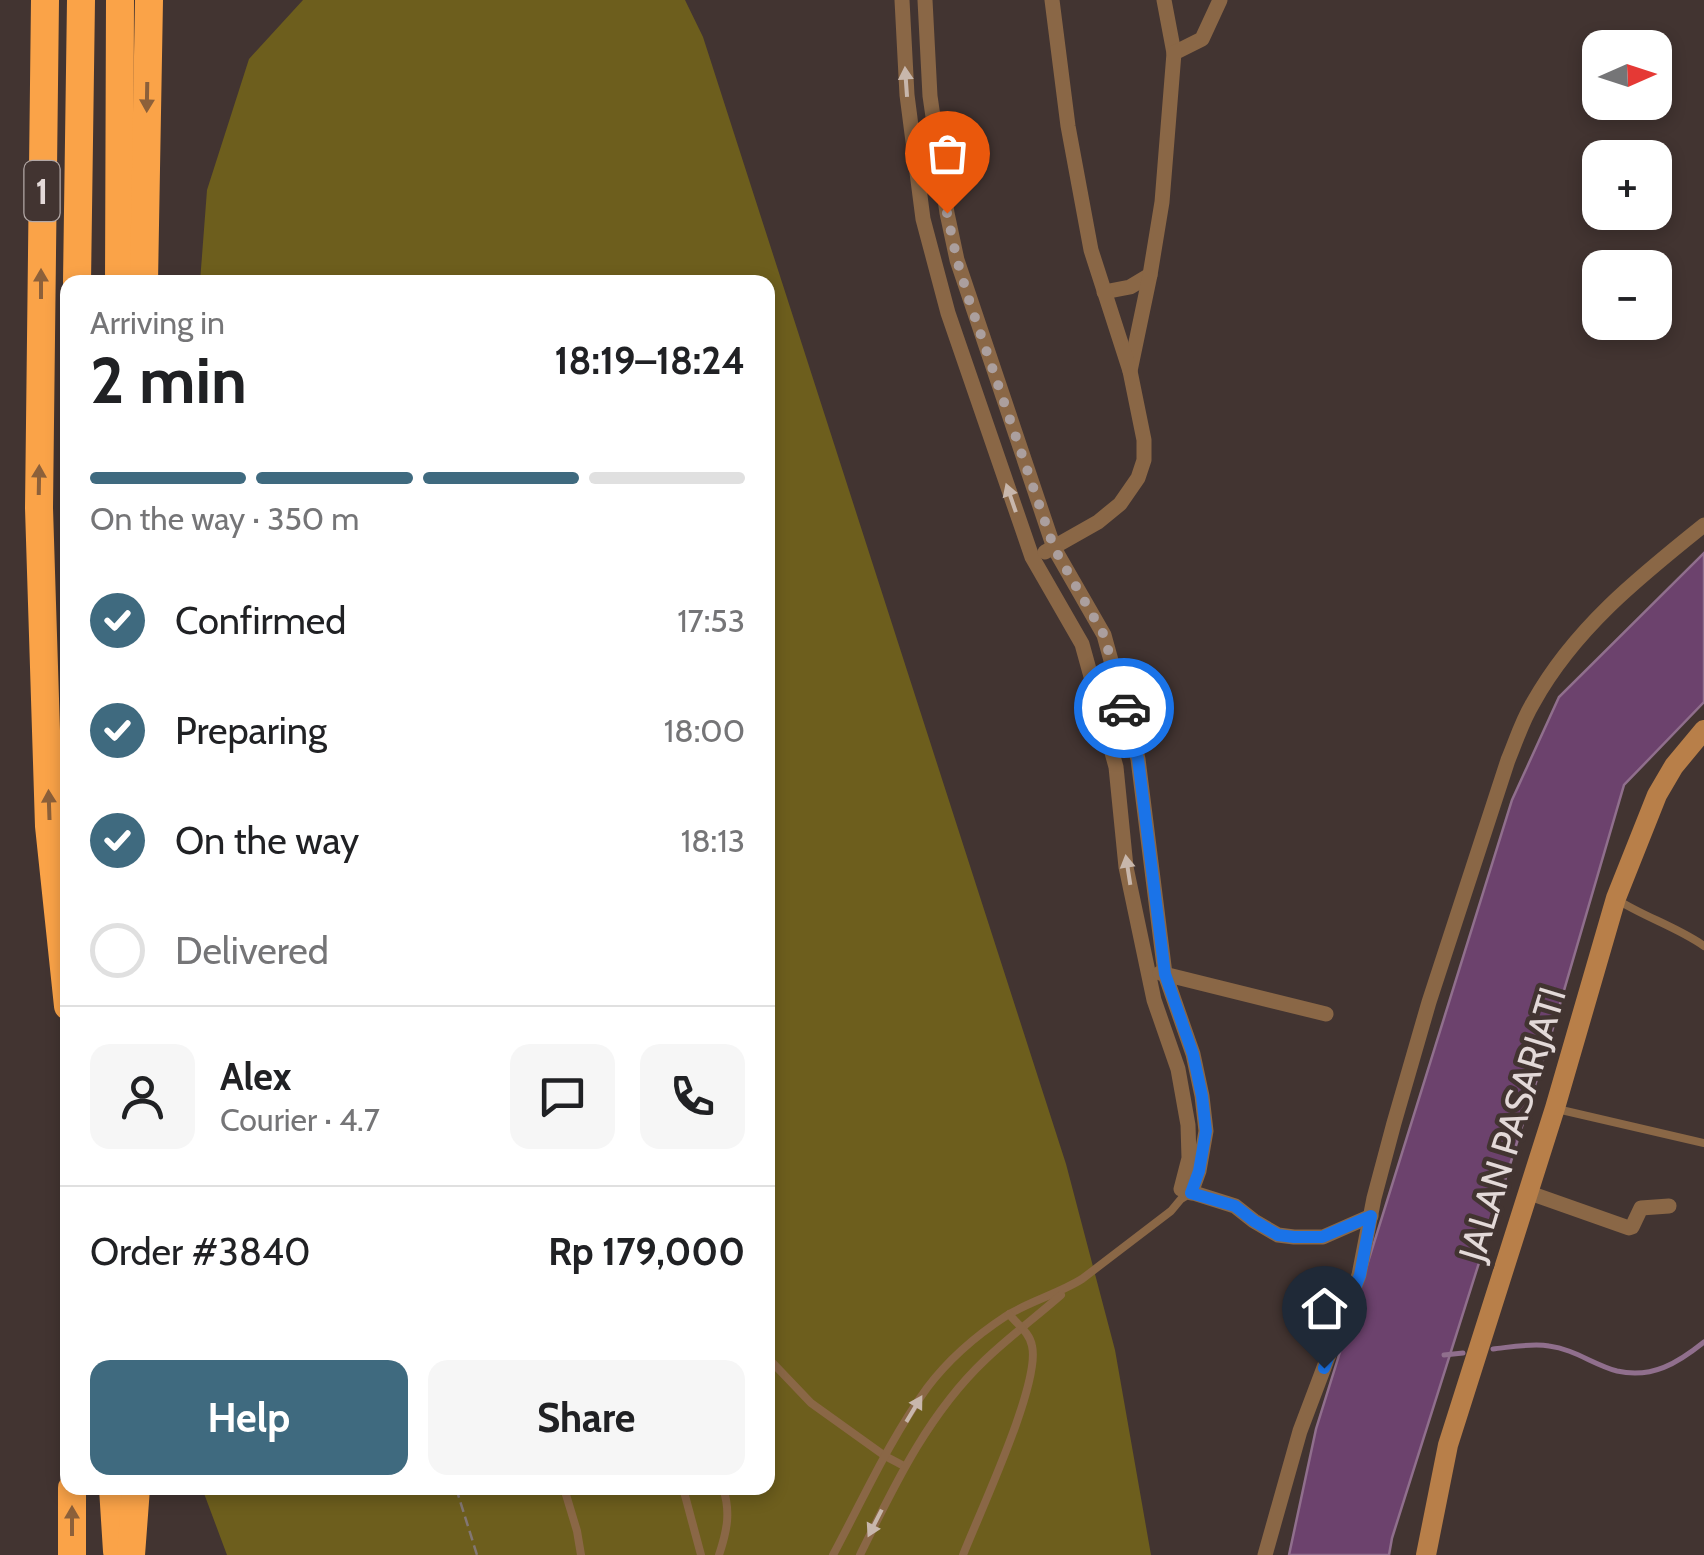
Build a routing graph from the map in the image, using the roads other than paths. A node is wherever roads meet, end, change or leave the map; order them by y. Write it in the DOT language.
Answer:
graph roads {
  1 [pos="45,0"];
  2 [pos="80,0"];
  3 [pos="120,0"];
  4 [pos="149,0"];
  5 [pos="902,0"];
  6 [pos="925,0"];
  7 [pos="1052,0"];
  8 [pos="1164,0"];
  9 [pos="1220,0"];
  10 [pos="1174,53"];
  11 [pos="77,275"];
  12 [pos="119,275"];
  13 [pos="144,275"];
  14 [pos="1150,275"];
  15 [pos="1104,292"];
  16 [pos="1130,371"];
  17 [pos="1704,525"];
  18 [pos="1054,548"];
  19 [pos="1032,556"];
  20 [pos="1704,730"];
  21 [pos="1616,898"];
  22 [pos="60,930"];
  23 [pos="1704,946"];
  24 [pos="1148,971"];
  25 [pos="1165,974"];
  26 [pos="1326,1014"];
  27 [pos="1555,1108"];
  28 [pos="1704,1143"];
  29 [pos="1527,1192"];
  30 [pos="1184,1194"];
  31 [pos="1669,1206"];
  32 [pos="1371,1216"];
  33 [pos="1068,1288"];
  34 [pos="1009,1314"];
  35 [pos="1022,1330"];
  36 [pos="775,1366"];
  37 [pos="886,1456"];
  38 [pos="904,1466"];
  39 [pos="72,1495"];
  40 [pos="113,1495"];
  41 [pos="135,1495"];
  42 [pos="566,1495"];
  43 [pos="685,1495"];
  44 [pos="724,1495"];
  45 [pos="72,1555"];
  46 [pos="117,1555"];
  47 [pos="131,1555"];
  48 [pos="581,1555"];
  49 [pos="700,1555"];
  50 [pos="720,1555"];
  51 [pos="833,1555"];
  52 [pos="860,1555"];
  53 [pos="963,1555"];
  54 [pos="1265,1555"];
  55 [pos="1426,1555"];
  22 -- 1 [label="highway, 1, one-way"];
  2 -- 11 [label="highway, 1"];
  3 -- 12 [label="highway"];
  4 -- 13 [label="highway, one-way"];
  19 -- 5 [label="street, one-way"];
  6 -- 18 [label="street"];
  7 -- 15 [label="street"];
  8 -- 10 [label="street"];
  9 -- 10 [label="street"];
  10 -- 14 [label="street"];
  14 -- 15 [label="street"];
  14 -- 16 [label="street"];
  15 -- 16 [label="street"];
  16 -- 18 [label="street"];
  17 -- 32 [label="street"];
  18 -- 19 [label="street"];
  18 -- 25 [label="street"];
  24 -- 19 [label="street, one-way"];
  20 -- 21 [label="main road, JALAN PASARJATI"];
  21 -- 23 [label="lane"];
  21 -- 27 [label="main road, JALAN PASARJATI"];
  24 -- 25 [label="street"];
  24 -- 30 [label="street"];
  25 -- 26 [label="street"];
  25 -- 30 [label="street"];
  27 -- 28 [label="lane"];
  27 -- 29 [label="main road, JALAN PASARJATI"];
  29 -- 31 [label="street"];
  29 -- 55 [label="main road, JALAN PASARJATI"];
  30 -- 32 [label="street"];
  30 -- 33 [label="lane"];
  32 -- 54 [label="street"];
  33 -- 34 [label="lane"];
  33 -- 35 [label="lane"];
  34 -- 35 [label="lane"];
  37 -- 34 [label="lane, one-way"];
  35 -- 38 [label="lane"];
  35 -- 53 [label="lane"];
  36 -- 37 [label="lane"];
  37 -- 38 [label="lane"];
  37 -- 51 [label="lane"];
  38 -- 52 [label="lane, one-way"];
  45 -- 39 [label="highway, one-way"];
  40 -- 46 [label="highway"];
  41 -- 47 [label="highway"];
  42 -- 48 [label="lane"];
  43 -- 49 [label="lane"];
  44 -- 50 [label="lane"];
}
